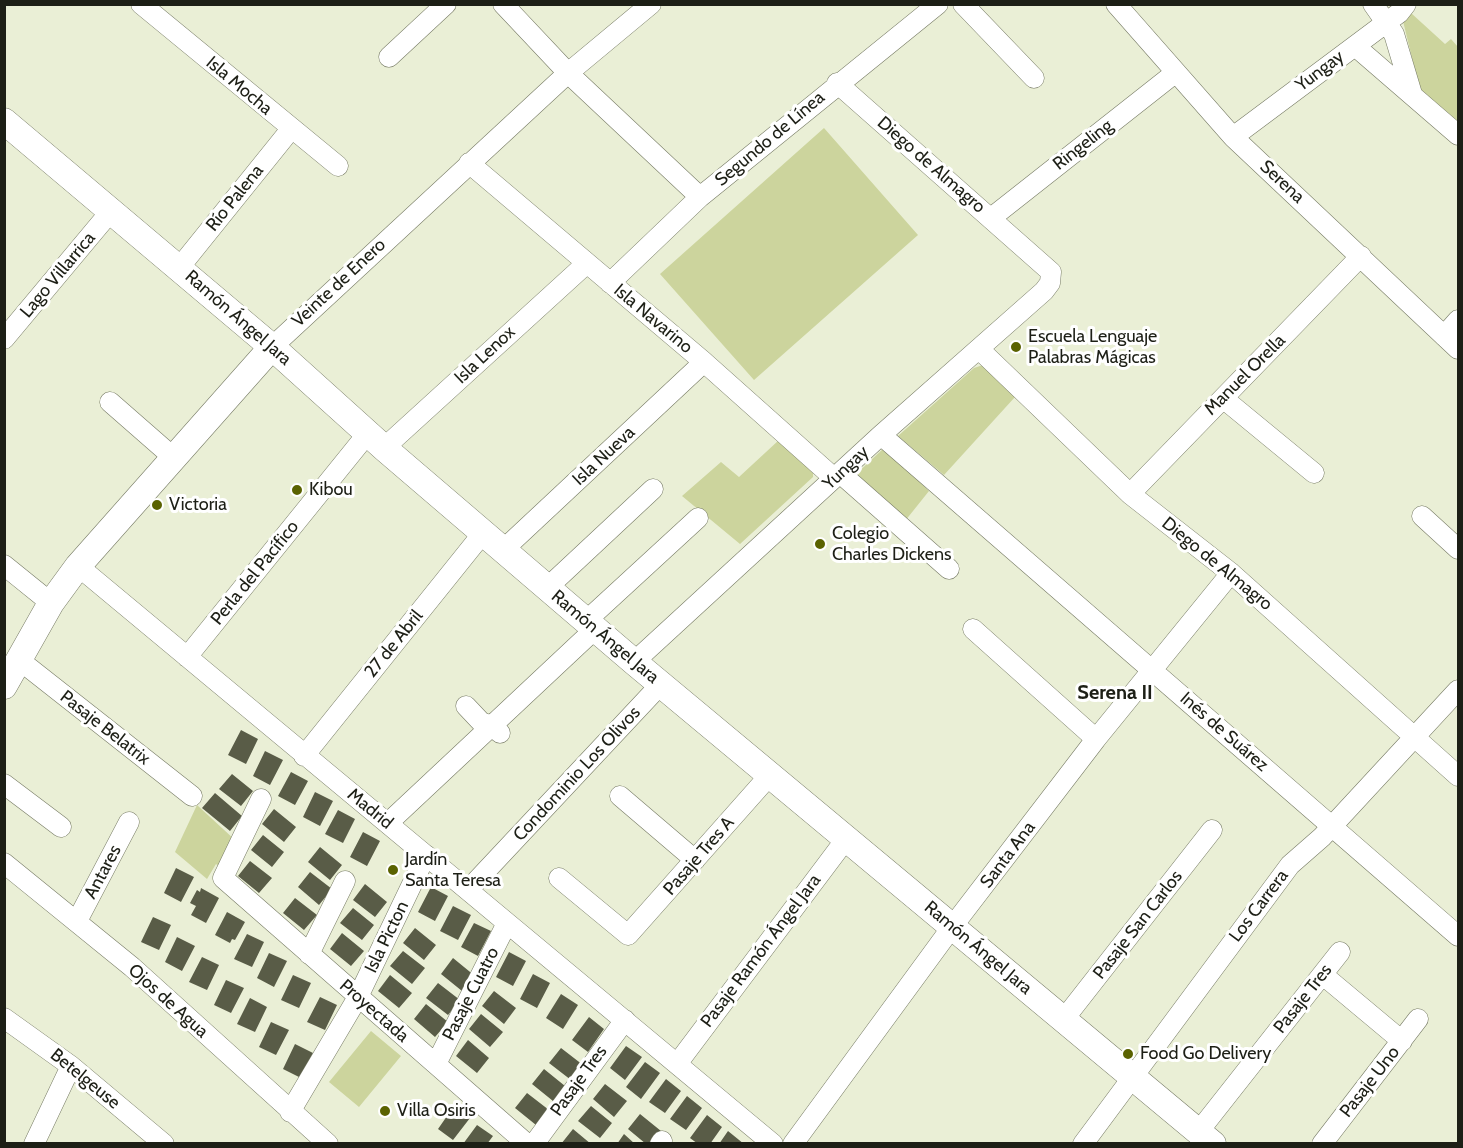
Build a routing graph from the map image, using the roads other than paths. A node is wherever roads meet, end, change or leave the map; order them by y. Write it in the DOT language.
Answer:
graph roads {
  1 [pos="141,4"];
  2 [pos="446,4"];
  3 [pos="503,4"];
  4 [pos="651,4"];
  5 [pos="938,4"];
  6 [pos="963,4"];
  7 [pos="1116,4"];
  8 [pos="1373,4"];
  9 [pos="1406,4"];
  10 [pos="1387,21"];
  11 [pos="1354,46"];
  12 [pos="388,57"];
  13 [pos="568,73"];
  14 [pos="1175,73"];
  15 [pos="1034,78"];
  16 [pos="837,83"];
  17 [pos="1412,94"];
  18 [pos="4,121"];
  19 [pos="291,129"];
  20 [pos="1458,135"];
  21 [pos="1233,137"];
  22 [pos="469,163"];
  23 [pos="338,166"];
  24 [pos="700,197"];
  25 [pos="111,211"];
  26 [pos="991,218"];
  27 [pos="1360,256"];
  28 [pos="586,262"];
  29 [pos="178,268"];
  30 [pos="1051,272"];
  31 [pos="610,283"];
  32 [pos="1458,320"];
  33 [pos="4,339"];
  34 [pos="1451,342"];
  35 [pos="272,346"];
  36 [pos="979,349"];
  37 [pos="704,362"];
  38 [pos="1224,399"];
  39 [pos="110,402"];
  40 [pos="881,435"];
  41 [pos="376,441"];
  42 [pos="174,458"];
  43 [pos="1314,473"];
  44 [pos="837,476"];
  45 [pos="652,489"];
  46 [pos="1130,494"];
  47 [pos="1422,516"];
  48 [pos="698,518"];
  49 [pos="483,533"];
  50 [pos="1458,549"];
  51 [pos="503,550"];
  52 [pos="4,565"];
  53 [pos="78,566"];
  54 [pos="950,569"];
  55 [pos="1231,573"];
  56 [pos="547,588"];
  57 [pos="51,603"];
  58 [pos="590,625"];
  59 [pos="974,629"];
  60 [pos="187,657"];
  61 [pos="18,659"];
  62 [pos="634,662"];
  63 [pos="1151,669"];
  64 [pos="661,684"];
  65 [pos="4,686"];
  66 [pos="1458,690"];
  67 [pos="466,706"];
  68 [pos="497,730"];
  69 [pos="1415,736"];
  70 [pos="1096,739"];
  71 [pos="304,756"];
  72 [pos="769,776"];
  73 [pos="1458,776"];
  74 [pos="4,784"];
  75 [pos="192,796"];
  76 [pos="621,796"];
  77 [pos="261,799"];
  78 [pos="129,822"];
  79 [pos="388,823"];
  80 [pos="1333,826"];
  81 [pos="61,827"];
  82 [pos="1212,830"];
  83 [pos="846,838"];
  84 [pos="426,855"];
  85 [pos="695,860"];
  86 [pos="4,863"];
  87 [pos="560,878"];
  88 [pos="345,881"];
  89 [pos="468,891"];
  90 [pos="77,921"];
  91 [pos="507,923"];
  92 [pos="952,927"];
  93 [pos="1458,936"];
  94 [pos="1340,952"];
  95 [pos="309,954"];
  96 [pos="1323,975"];
  97 [pos="358,997"];
  98 [pos="4,1018"];
  99 [pos="1064,1019"];
  100 [pos="625,1020"];
  101 [pos="1418,1020"];
  102 [pos="1402,1041"];
  103 [pos="436,1064"];
  104 [pos="677,1064"];
  105 [pos="71,1066"];
  106 [pos="1132,1075"];
  107 [pos="290,1112"];
  108 [pos="1206,1137"];
  109 [pos="34,1143"];
  110 [pos="164,1143"];
  111 [pos="328,1143"];
  112 [pos="527,1143"];
  113 [pos="534,1143"];
  114 [pos="773,1143"];
  115 [pos="793,1143"];
  116 [pos="1083,1143"];
  117 [pos="1322,1143"];
  1 -- 19 [label="street, Isla Mocha"];
  2 -- 12 [label="street"];
  3 -- 13 [label="street"];
  4 -- 13 [label="street, Veinte de Enero"];
  5 -- 16 [label="street, Segundo de Línea"];
  6 -- 15 [label="street"];
  7 -- 14 [label="street, Serena"];
  8 -- 10 [label="street"];
  9 -- 10 [label="street, Yungay"];
  10 -- 11 [label="street, Yungay"];
  10 -- 17 [label="street"];
  11 -- 17 [label="street"];
  11 -- 21 [label="street, Yungay"];
  13 -- 22 [label="street, Veinte de Enero"];
  13 -- 24 [label="street"];
  14 -- 21 [label="street, Serena"];
  14 -- 26 [label="street, Ringeling"];
  16 -- 24 [label="street, Segundo de Línea"];
  16 -- 26 [label="street, Diego de Almagro"];
  17 -- 20 [label="street"];
  18 -- 25 [label="main road, Ramón Ángel Jara"];
  19 -- 23 [label="street, Isla Mocha"];
  19 -- 29 [label="street, Río Palena"];
  21 -- 27 [label="street, Serena"];
  22 -- 28 [label="street, Isla Navarino"];
  22 -- 35 [label="street, Veinte de Enero"];
  24 -- 31 [label="street, Segundo de Línea"];
  25 -- 29 [label="main road, Ramón Ángel Jara"];
  25 -- 33 [label="street, Lago Villarrica"];
  26 -- 30 [label="street, Diego de Almagro"];
  27 -- 34 [label="street, Serena"];
  27 -- 38 [label="street, Manuel Orella"];
  28 -- 31 [label="street, Isla Navarino"];
  28 -- 41 [label="street, Isla Lenox"];
  29 -- 35 [label="main road, Ramón Ángel Jara"];
  30 -- 36 [label="street, Yungay"];
  31 -- 37 [label="street, Isla Navarino"];
  32 -- 34 [label="street"];
  35 -- 41 [label="main road, Ramón Ángel Jara"];
  35 -- 42 [label="main road, Veinte de Enero"];
  36 -- 40 [label="street, Yungay"];
  36 -- 46 [label="street, Diego de Almagro"];
  37 -- 44 [label="street, Isla Navarino"];
  37 -- 51 [label="street, Isla Nueva"];
  38 -- 43 [label="street"];
  38 -- 46 [label="street, Manuel Orella"];
  39 -- 42 [label="street"];
  40 -- 44 [label="street, Yungay"];
  40 -- 63 [label="street, Inés de Suárez"];
  41 -- 49 [label="main road, Ramón Ángel Jara"];
  41 -- 60 [label="street, Perla del Pacífico"];
  42 -- 53 [label="main road, Veinte de Enero"];
  44 -- 54 [label="street, Isla Navarino"];
  44 -- 62 [label="street, Yungay"];
  45 -- 56 [label="street"];
  46 -- 55 [label="street, Diego de Almagro"];
  47 -- 50 [label="street"];
  48 -- 58 [label="street"];
  49 -- 51 [label="main road, Ramón Ángel Jara"];
  49 -- 71 [label="street, 27 de Abril"];
  51 -- 56 [label="main road, Ramón Ángel Jara"];
  52 -- 57 [label="street"];
  53 -- 57 [label="main road, Veinte de Enero"];
  53 -- 60 [label="street, Madrid"];
  55 -- 63 [label="street, Santa Ana"];
  55 -- 69 [label="street, Diego de Almagro"];
  56 -- 58 [label="main road, Ramón Ángel Jara"];
  57 -- 61 [label="main road, Veinte de Enero"];
  58 -- 62 [label="main road, Ramón Ángel Jara"];
  58 -- 68 [label="street"];
  59 -- 70 [label="street"];
  60 -- 71 [label="street, Madrid"];
  61 -- 65 [label="main road, Veinte de Enero"];
  61 -- 75 [label="street, Pasaje Belatrix"];
  62 -- 64 [label="main road, Ramón Ángel Jara"];
  63 -- 70 [label="street, Santa Ana"];
  63 -- 80 [label="street, Inés de Suárez"];
  64 -- 72 [label="main road, Ramón Ángel Jara"];
  64 -- 89 [label="street, Condominio Los Olivos"];
  66 -- 69 [label="street, Los Carrera"];
  67 -- 68 [label="street"];
  68 -- 79 [label="street"];
  69 -- 73 [label="street, Diego de Almagro"];
  69 -- 80 [label="street, Los Carrera"];
  70 -- 92 [label="street, Santa Ana"];
  71 -- 79 [label="street, Madrid"];
  72 -- 83 [label="main road, Ramón Ángel Jara"];
  72 -- 85 [label="street, Pasaje Tres A"];
  74 -- 81 [label="street"];
  76 -- 85 [label="street"];
  77 -- 95 [label="street, Proyectada"];
  78 -- 90 [label="street, Antares"];
  79 -- 84 [label="street, Madrid"];
  80 -- 93 [label="street, Inés de Suárez"];
  80 -- 106 [label="street, Los Carrera"];
  82 -- 99 [label="street, Pasaje San Carlos"];
  83 -- 92 [label="main road, Ramón Ángel Jara"];
  83 -- 104 [label="street, Pasaje Ramón Ángel Jara"];
  84 -- 89 [label="street, Madrid"];
  84 -- 97 [label="street, Isla Picton"];
  85 -- 87 [label="street, Pasaje Tres A"];
  86 -- 90 [label="street, Ojos de Agua"];
  88 -- 95 [label="street"];
  89 -- 91 [label="street, Madrid"];
  90 -- 107 [label="street, Ojos de Agua"];
  91 -- 100 [label="street, Madrid"];
  91 -- 103 [label="street, Pasaje Cuatro"];
  92 -- 99 [label="main road, Ramón Ángel Jara"];
  92 -- 115 [label="street, Santa Ana"];
  94 -- 96 [label="street, Pasaje Tres"];
  95 -- 97 [label="street, Proyectada"];
  96 -- 102 [label="street"];
  96 -- 108 [label="street, Pasaje Tres"];
  97 -- 103 [label="street, Proyectada"];
  97 -- 107 [label="street, Isla Picton"];
  98 -- 105 [label="street, Betelgeuse"];
  99 -- 106 [label="main road, Ramón Ángel Jara"];
  100 -- 104 [label="street, Madrid"];
  100 -- 113 [label="street, Pasaje Tres"];
  101 -- 102 [label="street, Pasaje Uno"];
  102 -- 117 [label="street, Pasaje Uno"];
  103 -- 112 [label="street, Proyectada"];
  104 -- 114 [label="street, Madrid"];
  105 -- 109 [label="street"];
  105 -- 110 [label="street, Betelgeuse"];
  106 -- 108 [label="main road, Ramón Ángel Jara"];
  106 -- 116 [label="street, Los Carrera"];
  107 -- 111 [label="street, Ojos de Agua"];
}
